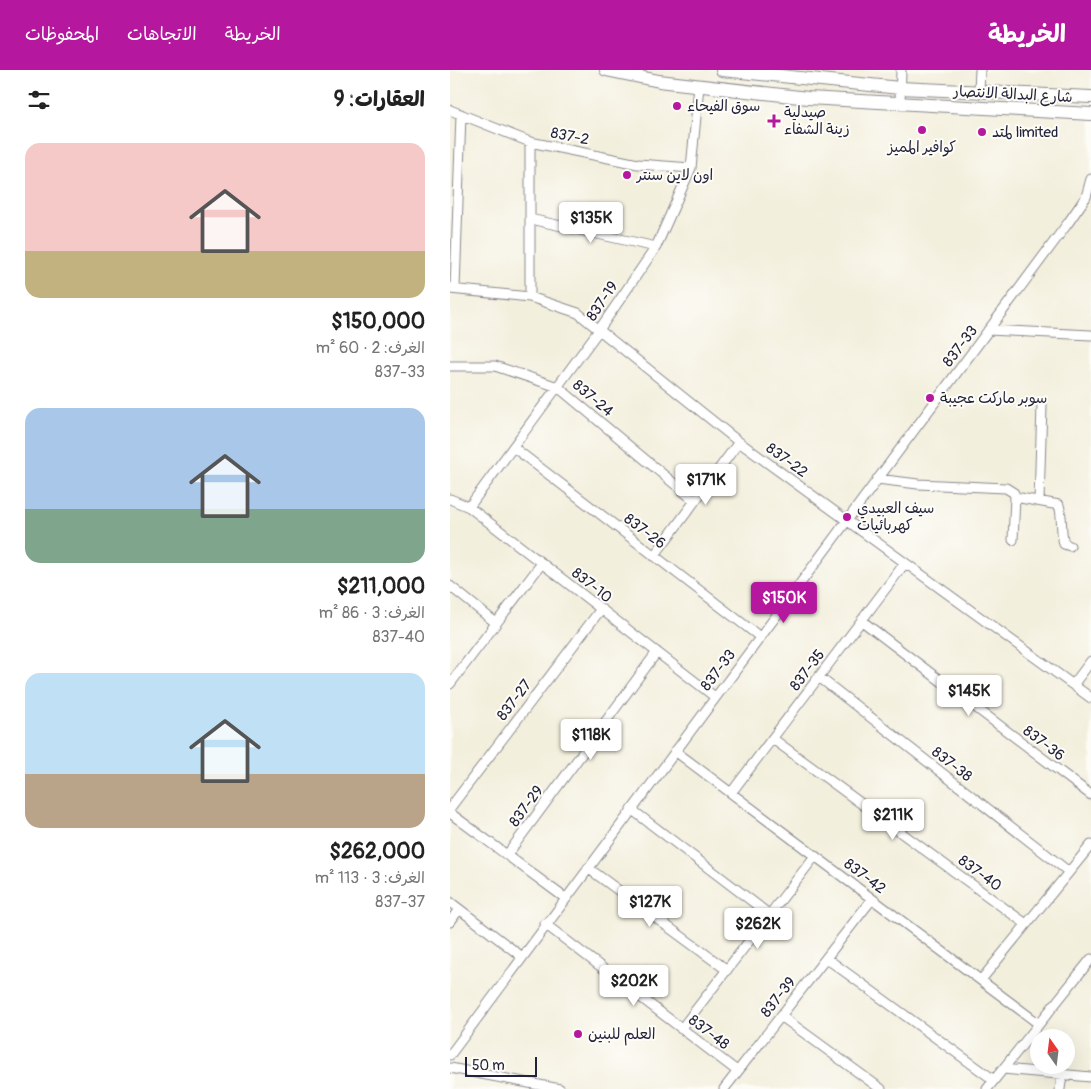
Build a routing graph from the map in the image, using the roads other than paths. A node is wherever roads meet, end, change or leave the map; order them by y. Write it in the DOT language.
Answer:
graph roads {
  1 [pos="606,70"];
  2 [pos="722,70"];
  3 [pos="901,70"];
  4 [pos="980,70"];
  5 [pos="699,86"];
  6 [pos="900,88"];
  7 [pos="979,91"];
  8 [pos="1091,97"];
  9 [pos="900,103"];
  10 [pos="450,110"];
  11 [pos="461,114"];
  12 [pos="1091,114"];
  13 [pos="530,142"];
  14 [pos="691,168"];
  15 [pos="1091,179"];
  16 [pos="1089,197"];
  17 [pos="530,219"];
  18 [pos="656,247"];
  19 [pos="452,289"];
  20 [pos="530,297"];
  21 [pos="599,330"];
  22 [pos="988,330"];
  23 [pos="1091,335"];
  24 [pos="450,366"];
  25 [pos="558,387"];
  26 [pos="1042,406"];
  27 [pos="739,442"];
  28 [pos="513,447"];
  29 [pos="877,479"];
  30 [pos="1015,497"];
  31 [pos="450,499"];
  32 [pos="695,501"];
  33 [pos="1039,501"];
  34 [pos="469,507"];
  35 [pos="847,520"];
  36 [pos="1013,540"];
  37 [pos="1070,546"];
  38 [pos="654,556"];
  39 [pos="542,563"];
  40 [pos="905,563"];
  41 [pos="450,586"];
  42 [pos="601,609"];
  43 [pos="862,621"];
  44 [pos="496,623"];
  45 [pos="760,636"];
  46 [pos="656,652"];
  47 [pos="1091,661"];
  48 [pos="819,677"];
  49 [pos="450,684"];
  50 [pos="1073,685"];
  51 [pos="715,698"];
  52 [pos="1091,698"];
  53 [pos="773,738"];
  54 [pos="674,751"];
  55 [pos="731,794"];
  56 [pos="1091,795"];
  57 [pos="450,808"];
  58 [pos="631,809"];
  59 [pos="450,813"];
  60 [pos="1091,845"];
  61 [pos="507,855"];
  62 [pos="815,856"];
  63 [pos="588,868"];
  64 [pos="1069,872"];
  65 [pos="565,898"];
  66 [pos="872,899"];
  67 [pos="450,902"];
  68 [pos="459,909"];
  69 [pos="770,915"];
  70 [pos="450,922"];
  71 [pos="545,924"];
  72 [pos="1026,924"];
  73 [pos="521,956"];
  74 [pos="826,958"];
  75 [pos="1091,959"];
  76 [pos="727,970"];
  77 [pos="981,980"];
  78 [pos="781,1016"];
  79 [pos="1039,1024"];
  80 [pos="681,1029"];
  81 [pos="450,1055"];
  82 [pos="450,1068"];
  83 [pos="1003,1069"];
  84 [pos="737,1071"];
  85 [pos="1030,1071"];
  86 [pos="1062,1074"];
  87 [pos="1091,1078"];
  88 [pos="994,1080"];
  89 [pos="560,1089"];
  90 [pos="724,1089"];
  91 [pos="881,1089"];
  92 [pos="987,1089"];
  93 [pos="1060,1089"];
  1 -- 5 [label="main road, شارع البدالة الانتصار"];
  2 -- 6 [label="main road"];
  3 -- 6 [label="street"];
  4 -- 7 [label="street"];
  5 -- 9 [label="main road, شارع البدالة الانتصار"];
  5 -- 14 [label="street, 837-19"];
  6 -- 7 [label="main road"];
  6 -- 9 [label="street"];
  7 -- 8 [label="main road"];
  9 -- 12 [label="main road, شارع البدالة الانتصار"];
  10 -- 11 [label="street, 837-2"];
  11 -- 13 [label="street, 837-2"];
  11 -- 19 [label="street"];
  13 -- 14 [label="street, 837-2"];
  13 -- 17 [label="street"];
  14 -- 18 [label="street, 837-19"];
  15 -- 16 [label="street, 837-33"];
  16 -- 22 [label="street, 837-33"];
  17 -- 18 [label="street"];
  17 -- 20 [label="street"];
  18 -- 21 [label="street, 837-19"];
  19 -- 20 [label="street, 837-22"];
  20 -- 21 [label="street, 837-22"];
  21 -- 25 [label="street, 837-19"];
  21 -- 27 [label="street, 837-22"];
  22 -- 23 [label="street"];
  22 -- 29 [label="street, 837-33"];
  24 -- 25 [label="street, 837-24"];
  25 -- 28 [label="street, 837-19"];
  25 -- 32 [label="street, 837-24"];
  26 -- 33 [label="street"];
  27 -- 32 [label="street"];
  27 -- 35 [label="street, 837-22"];
  28 -- 34 [label="street, 837-19"];
  28 -- 38 [label="street, 837-26"];
  29 -- 30 [label="street"];
  29 -- 35 [label="street, 837-33"];
  30 -- 33 [label="street"];
  30 -- 36 [label="street"];
  31 -- 34 [label="street, 837-10"];
  32 -- 38 [label="street"];
  33 -- 37 [label="street"];
  34 -- 39 [label="street, 837-10"];
  35 -- 40 [label="street, 837-22"];
  35 -- 45 [label="street, 837-33"];
  38 -- 45 [label="street, 837-26"];
  39 -- 42 [label="street, 837-10"];
  39 -- 44 [label="street"];
  40 -- 43 [label="street, 837-35"];
  40 -- 50 [label="street, 837-22"];
  41 -- 44 [label="street"];
  42 -- 46 [label="street, 837-10"];
  42 -- 57 [label="street, 837-27"];
  43 -- 48 [label="street, 837-35"];
  43 -- 56 [label="street, 837-36"];
  44 -- 49 [label="street"];
  45 -- 51 [label="street, 837-33"];
  46 -- 51 [label="street, 837-10"];
  46 -- 61 [label="street, 837-29"];
  47 -- 50 [label="street"];
  48 -- 53 [label="street, 837-35"];
  48 -- 64 [label="street, 837-38"];
  50 -- 52 [label="street, 837-22"];
  51 -- 54 [label="street, 837-33"];
  53 -- 55 [label="street, 837-35"];
  53 -- 72 [label="street, 837-40"];
  54 -- 55 [label="street, 837-42"];
  54 -- 58 [label="street, 837-33"];
  55 -- 62 [label="street, 837-42"];
  58 -- 63 [label="street, 837-33"];
  58 -- 69 [label="street"];
  59 -- 61 [label="street"];
  60 -- 64 [label="street"];
  61 -- 65 [label="street"];
  62 -- 66 [label="street, 837-42"];
  62 -- 69 [label="street"];
  63 -- 65 [label="street, 837-33"];
  63 -- 76 [label="street"];
  64 -- 72 [label="street"];
  65 -- 71 [label="street, 837-33"];
  66 -- 74 [label="street, 837-39"];
  66 -- 77 [label="street, 837-42"];
  67 -- 68 [label="street"];
  68 -- 70 [label="street"];
  68 -- 73 [label="street"];
  69 -- 76 [label="street"];
  71 -- 73 [label="street, 837-33"];
  71 -- 80 [label="street, 837-48"];
  72 -- 77 [label="street"];
  73 -- 81 [label="street, 837-33"];
  74 -- 78 [label="street, 837-39"];
  74 -- 88 [label="street"];
  75 -- 79 [label="street"];
  76 -- 80 [label="street"];
  77 -- 79 [label="street, 837-42"];
  78 -- 84 [label="street, 837-39"];
  78 -- 91 [label="street"];
  79 -- 83 [label="street"];
  80 -- 84 [label="street, 837-48"];
  82 -- 89 [label="street"];
  83 -- 85 [label="street"];
  83 -- 88 [label="street"];
  84 -- 90 [label="street, 837-39"];
  86 -- 87 [label="street"];
  86 -- 93 [label="street"];
  88 -- 92 [label="street"];
}
